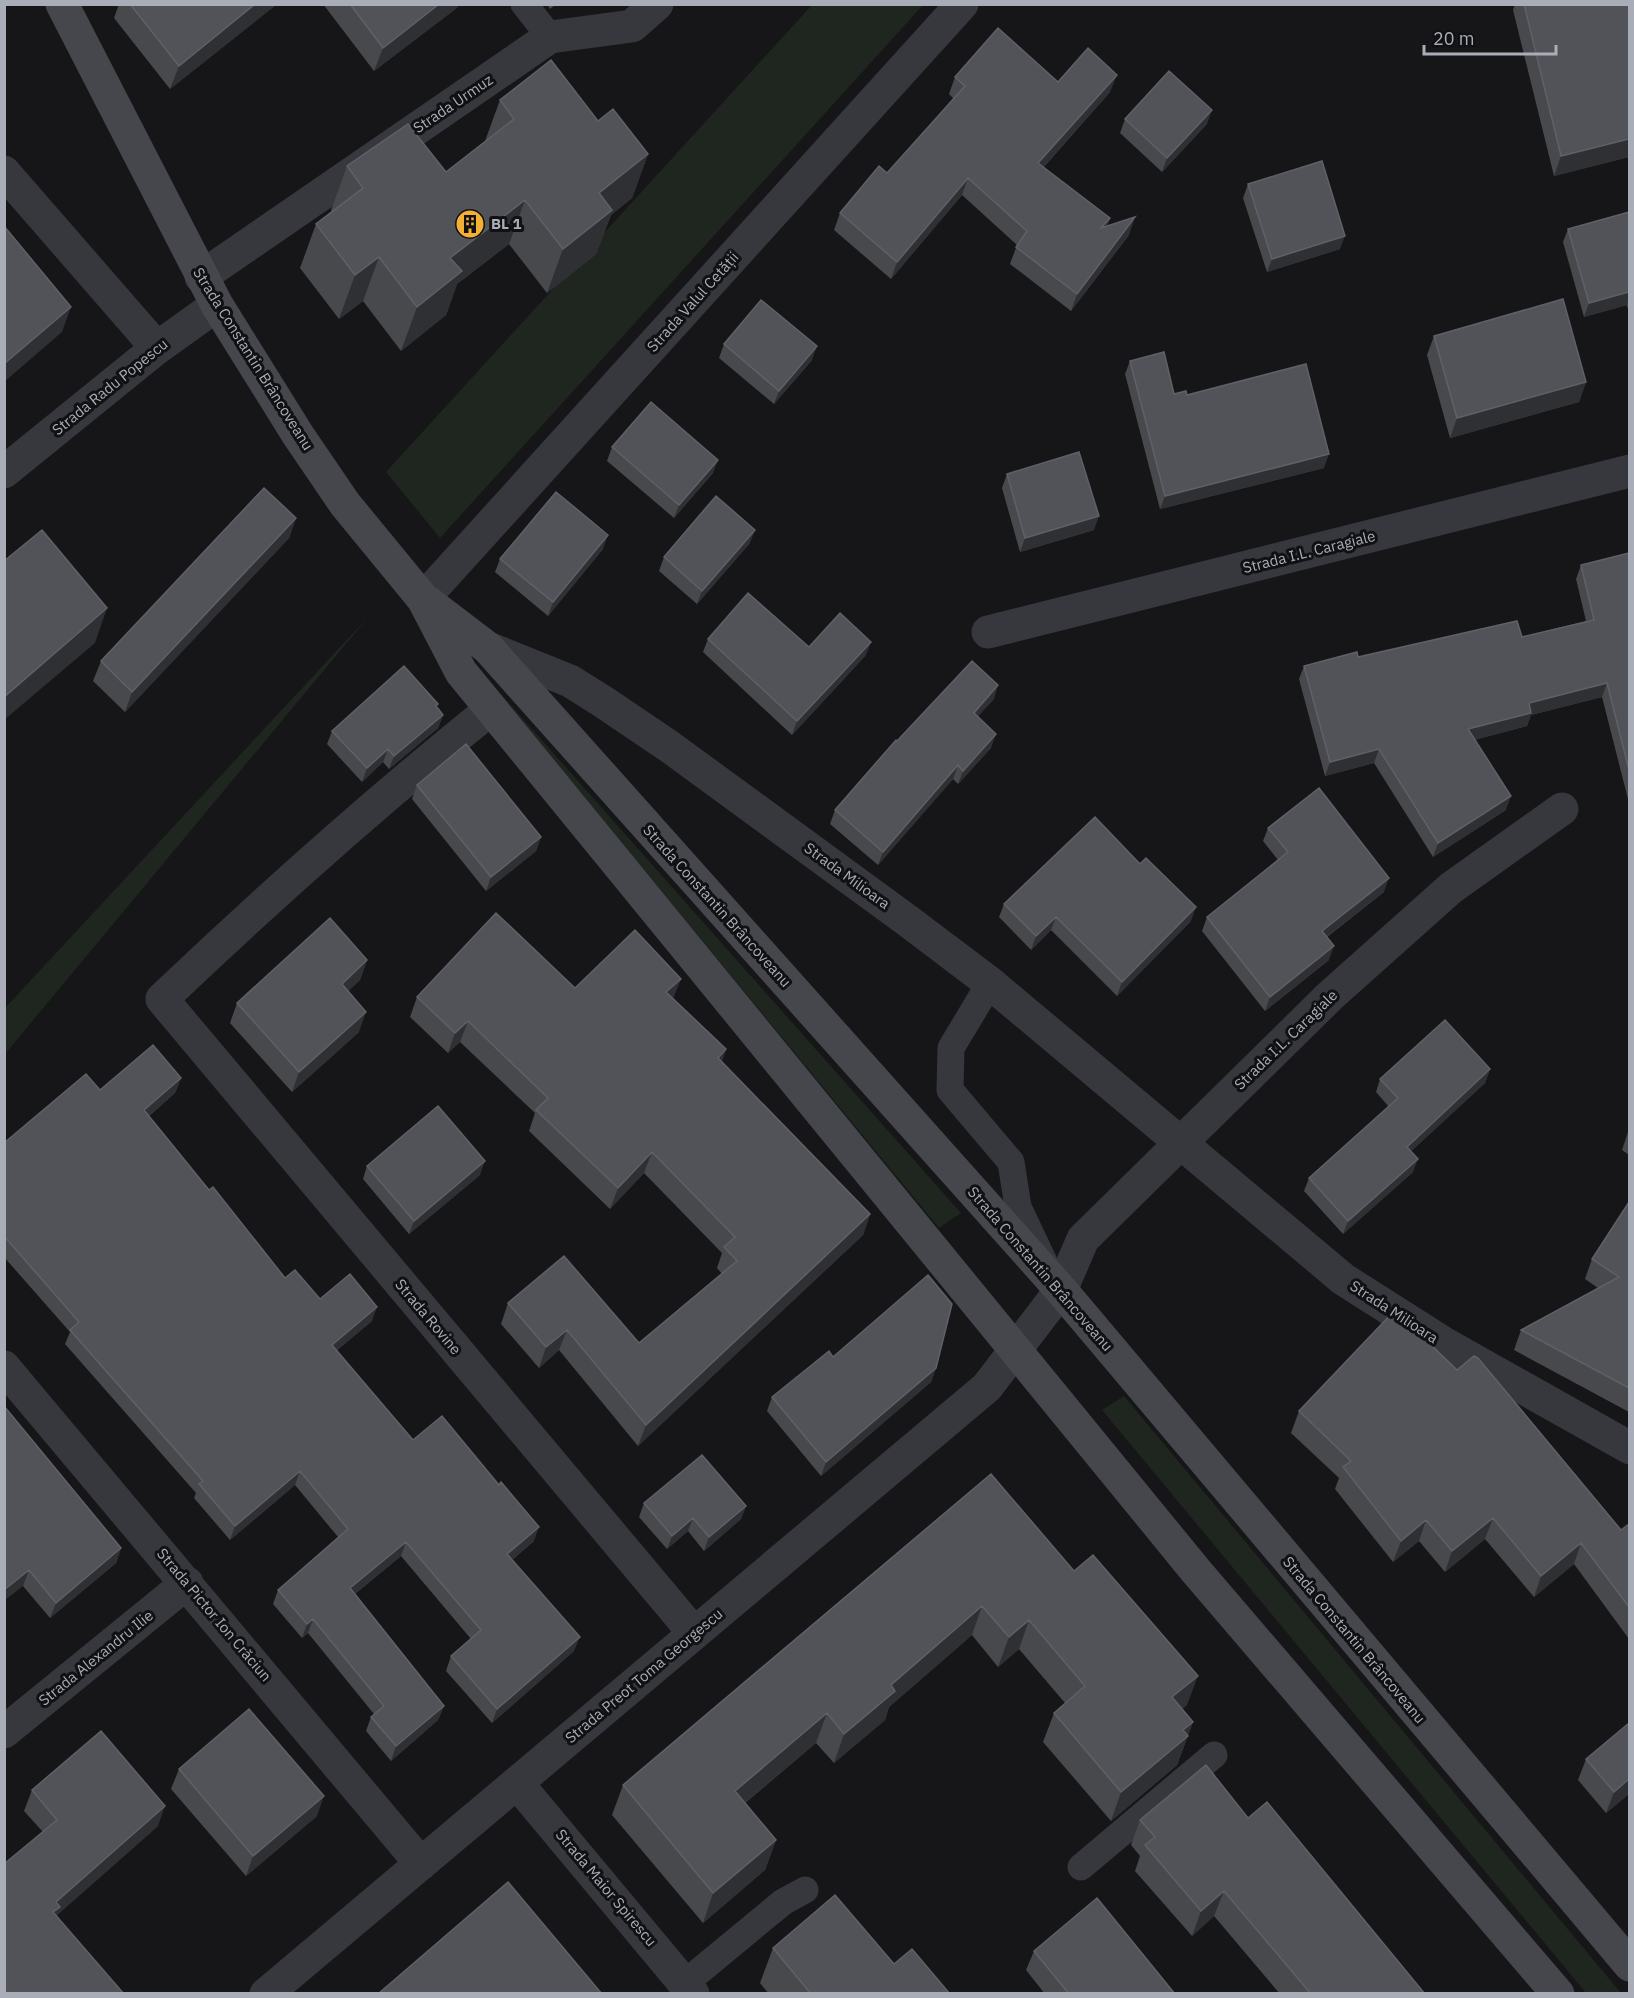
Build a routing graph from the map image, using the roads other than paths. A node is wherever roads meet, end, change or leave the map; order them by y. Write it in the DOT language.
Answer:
graph roads {
  1 [pos="62,4"];
  2 [pos="524,4"];
  3 [pos="657,4"];
  4 [pos="962,4"];
  5 [pos="550,37"];
  6 [pos="4,172"];
  7 [pos="201,277"];
  8 [pos="217,305"];
  9 [pos="157,348"];
  10 [pos="1629,471"];
  11 [pos="4,472"];
  12 [pos="423,598"];
  13 [pos="988,632"];
  14 [pos="488,648"];
  15 [pos="491,709"];
  16 [pos="1562,809"];
  17 [pos="990,983"];
  18 [pos="1182,1142"];
  19 [pos="1058,1286"];
  20 [pos="1014,1349"];
  21 [pos="4,1367"];
  22 [pos="1629,1448"];
  23 [pos="187,1582"];
  24 [pos="694,1633"];
  25 [pos="4,1732"];
  26 [pos="1214,1755"];
  27 [pos="517,1783"];
  28 [pos="421,1864"];
  29 [pos="1081,1868"];
  30 [pos="805,1890"];
  31 [pos="1629,1965"];
  32 [pos="689,1988"];
  33 [pos="266,1994"];
  34 [pos="1558,1994"];
  1 -- 7 [label="main road, Strada Constantin Brâncoveanu"];
  2 -- 5 [label="lane"];
  3 -- 5 [label="street, Strada Urmuz"];
  4 -- 12 [label="street, Strada Valul Cetății"];
  5 -- 7 [label="street, Strada Urmuz"];
  6 -- 9 [label="street"];
  7 -- 8 [label="main road, Strada Constantin Brâncoveanu"];
  8 -- 9 [label="street, Strada Radu Popescu"];
  8 -- 12 [label="main road, Strada Constantin Brâncoveanu"];
  9 -- 11 [label="street, Strada Radu Popescu"];
  10 -- 13 [label="street, Strada I.L. Caragiale"];
  12 -- 14 [label="main road, Strada Constantin Brâncoveanu"];
  12 -- 15 [label="main road, Strada Constantin Brâncoveanu"];
  14 -- 17 [label="street, Strada Milioara"];
  14 -- 19 [label="main road, Strada Constantin Brâncoveanu"];
  15 -- 20 [label="main road, Strada Constantin Brâncoveanu"];
  15 -- 24 [label="street, Strada Rovine"];
  16 -- 18 [label="street, Strada I.L. Caragiale"];
  17 -- 18 [label="street, Strada Milioara"];
  17 -- 19 [label="lane"];
  18 -- 19 [label="street"];
  18 -- 22 [label="street, Strada Milioara"];
  19 -- 20 [label="street"];
  19 -- 31 [label="main road, Strada Constantin Brâncoveanu"];
  20 -- 24 [label="street, Strada Preot Toma Georgescu"];
  20 -- 34 [label="main road, Strada Constantin Brâncoveanu"];
  21 -- 23 [label="street, Strada Pictor Ion Crăciun"];
  23 -- 25 [label="street, Strada Alexandru Ilie"];
  23 -- 28 [label="street, Strada Pictor Ion Crăciun"];
  24 -- 27 [label="street, Strada Preot Toma Georgescu"];
  26 -- 29 [label="lane"];
  27 -- 28 [label="street, Strada Preot Toma Georgescu"];
  27 -- 32 [label="street, Strada Maior Spirescu"];
  28 -- 33 [label="street, Strada Preot Toma Georgescu"];
  30 -- 32 [label="lane"];
}
